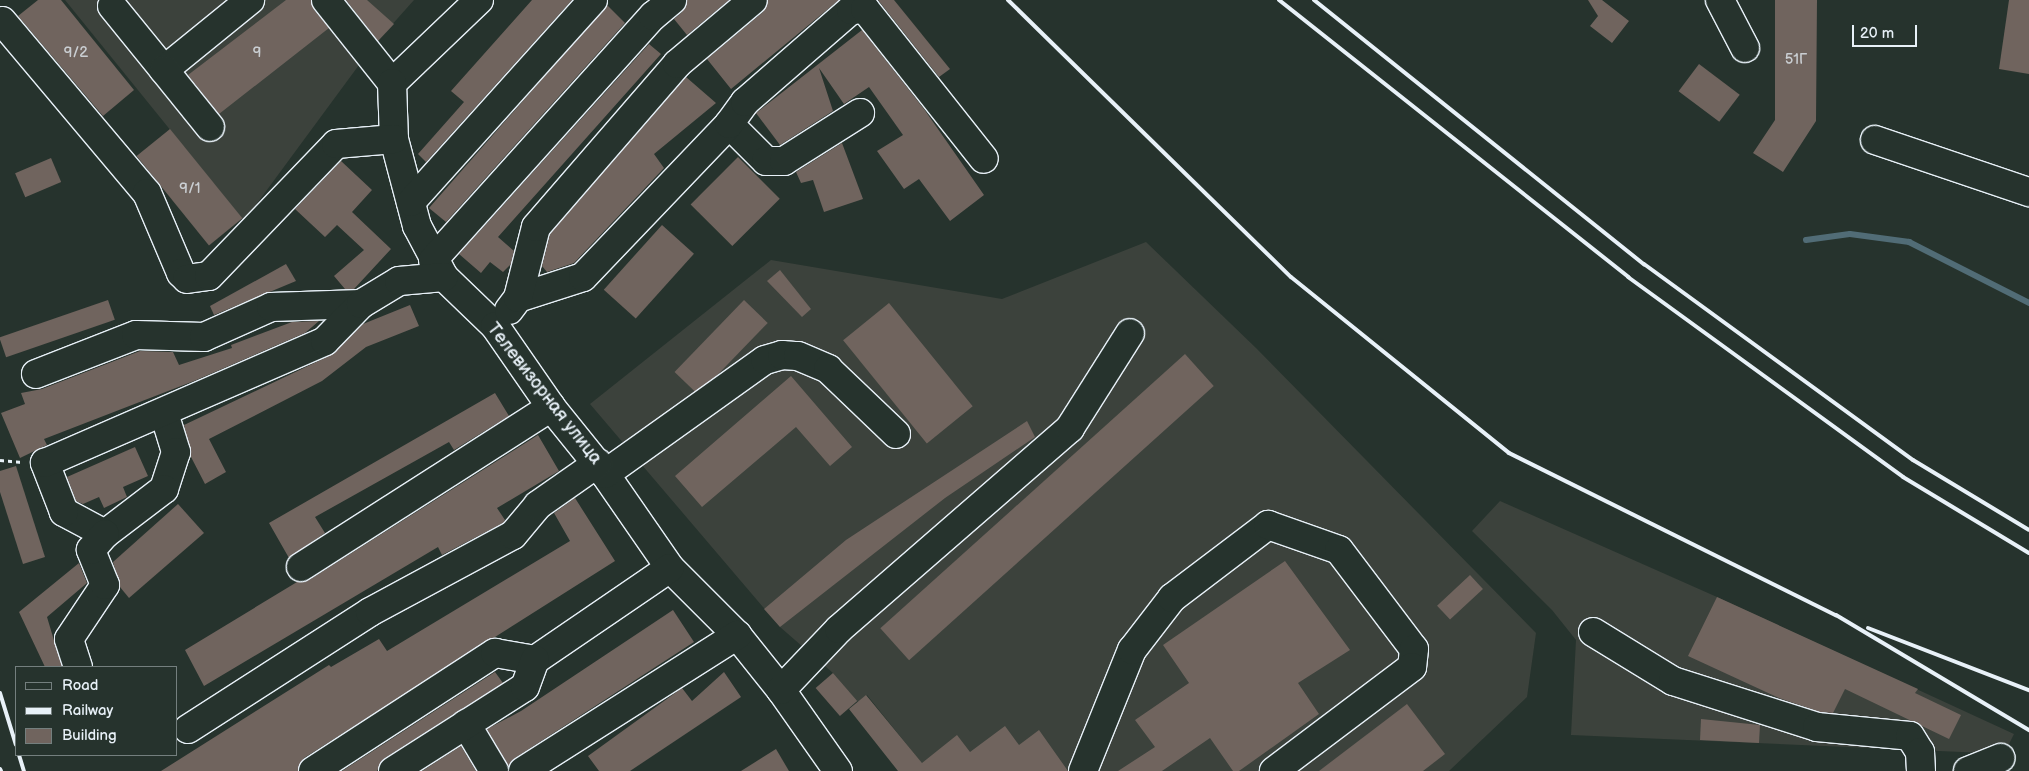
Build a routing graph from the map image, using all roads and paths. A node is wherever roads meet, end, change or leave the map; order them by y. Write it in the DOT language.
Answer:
graph roads {
  1 [pos="250,0"];
  2 [pos="326,0"];
  3 [pos="479,0"];
  4 [pos="593,0"];
  5 [pos="753,0"];
  6 [pos="1720,0"];
  7 [pos="655,5"];
  8 [pos="112,6"];
  9 [pos="2,21"];
  10 [pos="1745,48"];
  11 [pos="164,70"];
  12 [pos="392,83"];
  13 [pos="860,113"];
  14 [pos="728,124"];
  15 [pos="210,127"];
  16 [pos="394,139"];
  17 [pos="1875,140"];
  18 [pos="984,159"];
  19 [pos="2029,192"];
  20 [pos="411,202"];
  21 [pos="438,268"];
  22 [pos="518,298"];
  23 [pos="360,304"];
  24 [pos="495,326"];
  25 [pos="1130,333"];
  26 [pos="36,374"];
  27 [pos="551,407"];
  28 [pos="164,413"];
  29 [pos="896,434"];
  30 [pos="602,468"];
  31 [pos="105,534"];
  32 [pos="301,567"];
  33 [pos="670,568"];
  34 [pos="1593,632"];
  35 [pos="737,636"];
  36 [pos="535,660"];
  37 [pos="78,666"];
  38 [pos="781,690"];
  39 [pos="466,724"];
  40 [pos="188,729"];
  41 [pos="2001,758"];
  42 [pos="533,769"];
  43 [pos="313,771"];
  44 [pos="393,771"];
  45 [pos="494,771"];
  46 [pos="838,771"];
  47 [pos="1083,771"];
  48 [pos="1274,771"];
  49 [pos="1921,771"];
  50 [pos="1968,771"];
  1 -- 11 [label="lane"];
  2 -- 12 [label="lane"];
  3 -- 12 [label="lane"];
  4 -- 20 [label="lane"];
  5 -- 22 [label="lane"];
  6 -- 10 [label="lane"];
  7 -- 21 [label="lane"];
  8 -- 11 [label="lane"];
  9 -- 16 [label="lane"];
  11 -- 15 [label="lane"];
  12 -- 16 [label="lane, Телевизорная улица"];
  13 -- 14 [label="lane"];
  14 -- 18 [label="lane"];
  14 -- 22 [label="lane"];
  16 -- 20 [label="lane, Телевизорная улица"];
  17 -- 19 [label="lane"];
  20 -- 21 [label="lane, Телевизорная улица"];
  21 -- 23 [label="lane"];
  21 -- 24 [label="lane, Телевизорная улица"];
  22 -- 24 [label="lane"];
  23 -- 26 [label="lane"];
  23 -- 28 [label="lane"];
  24 -- 27 [label="lane, Телевизорная улица"];
  25 -- 38 [label="lane"];
  27 -- 30 [label="lane, Телевизорная улица"];
  27 -- 32 [label="lane"];
  28 -- 31 [label="lane"];
  28 -- 31 [label="lane"];
  29 -- 30 [label="lane"];
  30 -- 33 [label="lane, Телевизорная улица"];
  30 -- 40 [label="lane"];
  31 -- 37 [label="lane"];
  33 -- 35 [label="lane, Телевизорная улица"];
  33 -- 36 [label="lane"];
  34 -- 49 [label="lane"];
  35 -- 38 [label="lane, Телевизорная улица"];
  35 -- 42 [label="lane"];
  36 -- 39 [label="lane"];
  36 -- 43 [label="lane"];
  38 -- 46 [label="lane, Телевизорная улица"];
  39 -- 44 [label="lane"];
  39 -- 45 [label="lane"];
  41 -- 50 [label="lane"];
  47 -- 48 [label="lane"];
}
